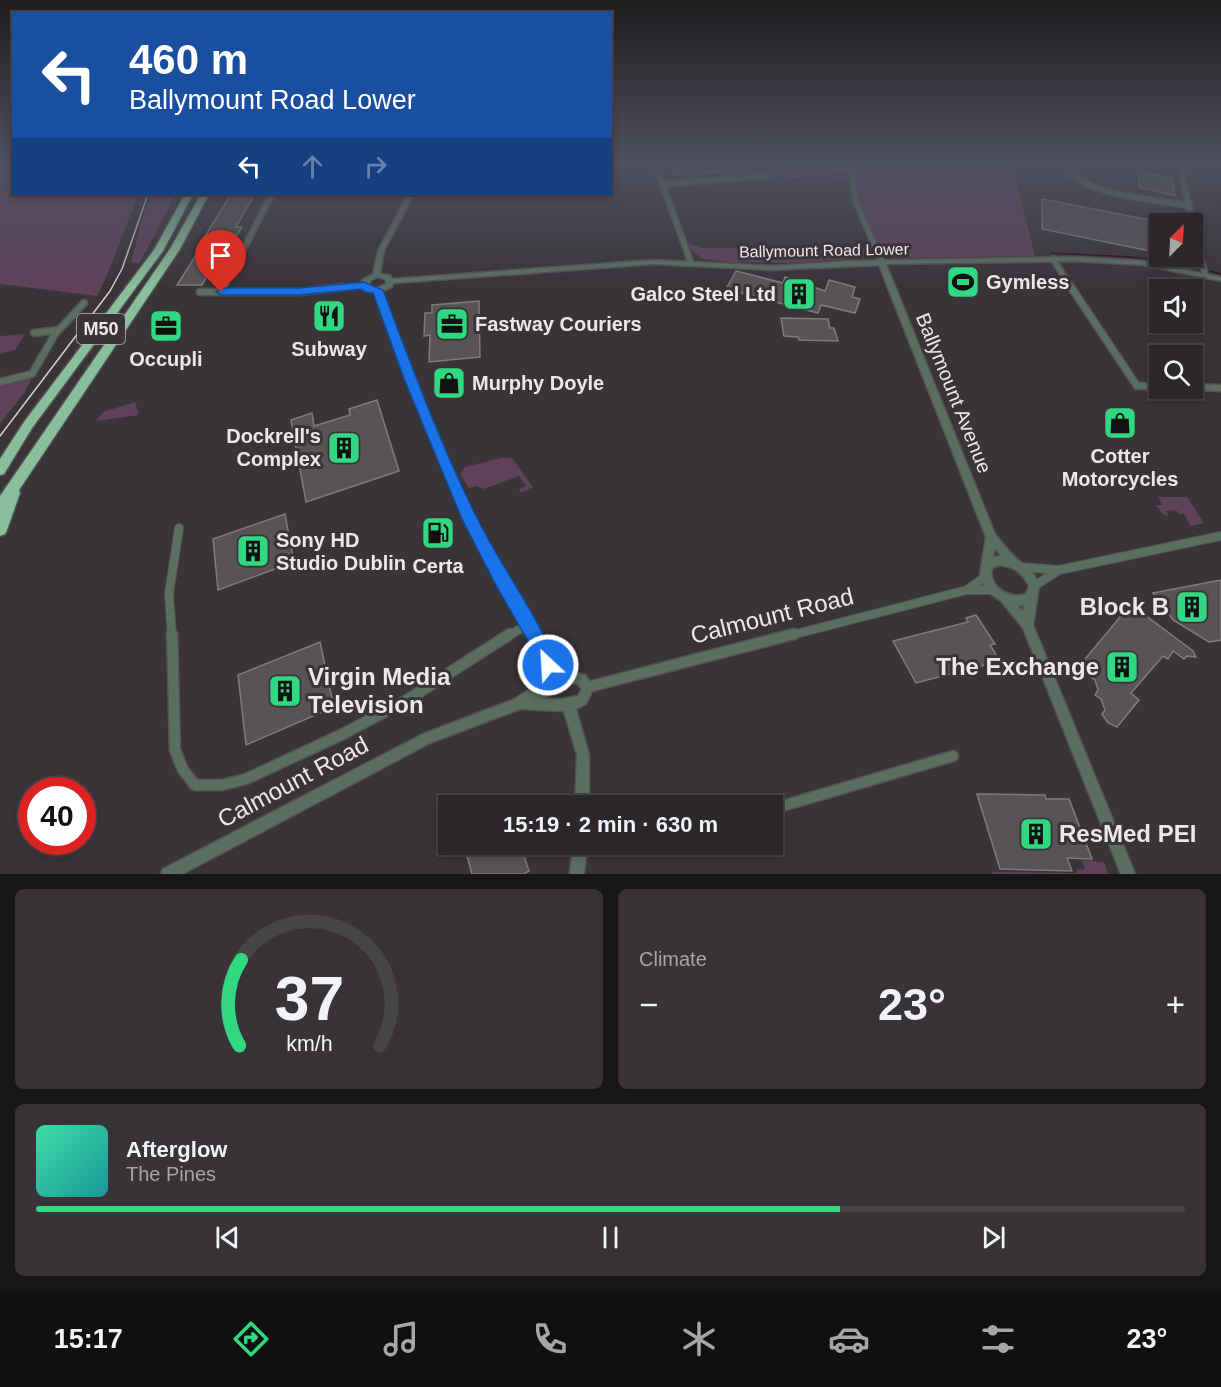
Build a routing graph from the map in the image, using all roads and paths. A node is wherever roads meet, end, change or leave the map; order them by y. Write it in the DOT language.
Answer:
graph roads {
  1 [pos="184,204"];
  2 [pos="200,204"];
  3 [pos="267,204"];
  4 [pos="406,204"];
  5 [pos="670,204"];
  6 [pos="856,204"];
  7 [pos="1182,204"];
  8 [pos="1188,205"];
  9 [pos="1053,260"];
  10 [pos="691,263"];
  11 [pos="882,263"];
  12 [pos="376,275"];
  13 [pos="1205,275"];
  14 [pos="1221,279"];
  15 [pos="390,281"];
  16 [pos="364,285"];
  17 [pos="378,290"];
  18 [pos="200,292"];
  19 [pos="221,292"];
  20 [pos="84,303"];
  21 [pos="58,330"];
  22 [pos="34,333"];
  23 [pos="0,382"];
  24 [pos="1149,386"];
  25 [pos="1203,387"];
  26 [pos="1221,388"];
  27 [pos="28,425"];
  28 [pos="0,456"];
  29 [pos="0,470"];
  30 [pos="15,489"];
  31 [pos="0,507"];
  32 [pos="179,528"];
  33 [pos="0,530"];
  34 [pos="1221,536"];
  35 [pos="991,537"];
  36 [pos="987,565"];
  37 [pos="1018,565"];
  38 [pos="1059,570"];
  39 [pos="985,577"];
  40 [pos="967,590"];
  41 [pos="992,590"];
  42 [pos="1032,592"];
  43 [pos="1005,599"];
  44 [pos="527,625"];
  45 [pos="1027,625"];
  46 [pos="542,648"];
  47 [pos="571,677"];
  48 [pos="588,687"];
  49 [pos="519,703"];
  50 [pos="568,704"];
  51 [pos="953,756"];
  52 [pos="582,795"];
  53 [pos="783,806"];
  54 [pos="579,855"];
  55 [pos="189,864"];
  56 [pos="168,874"];
  57 [pos="176,874"];
  58 [pos="578,874"];
  59 [pos="1128,874"];
  1 -- 27 [label="highway, M50"];
  2 -- 30 [label="highway, M50"];
  3 -- 19 [label="street"];
  4 -- 12 [label="street"];
  5 -- 10 [label="street"];
  6 -- 11 [label="street"];
  7 -- 8 [label="street"];
  8 -- 13 [label="street"];
  9 -- 11 [label="street, Ballymount Road Lower"];
  9 -- 13 [label="street, Ballymount Road Lower"];
  9 -- 24 [label="street"];
  10 -- 11 [label="street, Ballymount Road Lower"];
  10 -- 15 [label="street, Ballymount Road Lower"];
  11 -- 35 [label="street, Ballymount Avenue"];
  12 -- 15 [label="street"];
  12 -- 16 [label="street"];
  13 -- 14 [label="street, Ballymount Road Lower"];
  15 -- 17 [label="street"];
  16 -- 17 [label="street"];
  16 -- 19 [label="street"];
  17 -- 44 [label="street"];
  18 -- 19 [label="street"];
  20 -- 21 [label="street"];
  21 -- 22 [label="street"];
  21 -- 23 [label="street"];
  25 -- 26 [label="street"];
  27 -- 28 [label="highway, M50"];
  27 -- 29 [label="highway, M50"];
  30 -- 31 [label="highway, M50"];
  30 -- 33 [label="highway, M50"];
  32 -- 44 [label="street"];
  34 -- 38 [label="street"];
  35 -- 36 [label="street, Ballymount Avenue"];
  35 -- 37 [label="street, Ballymount Avenue"];
  36 -- 37 [label="street"];
  36 -- 39 [label="street"];
  37 -- 38 [label="street"];
  37 -- 42 [label="street"];
  38 -- 42 [label="street"];
  39 -- 40 [label="street, Calmount Road"];
  39 -- 41 [label="street"];
  40 -- 41 [label="street, Calmount Road"];
  40 -- 48 [label="street, Calmount Road"];
  41 -- 43 [label="street"];
  42 -- 43 [label="street"];
  42 -- 45 [label="street"];
  43 -- 45 [label="street"];
  44 -- 46 [label="street"];
  45 -- 59 [label="street"];
  46 -- 47 [label="street"];
  46 -- 49 [label="street"];
  47 -- 48 [label="street"];
  47 -- 49 [label="street, Calmount Road"];
  48 -- 50 [label="street"];
  49 -- 50 [label="street, Calmount Road"];
  49 -- 55 [label="street, Calmount Road"];
  50 -- 52 [label="street"];
  51 -- 53 [label="street"];
  54 -- 58 [label="street"];
  55 -- 56 [label="street, Calmount Road"];
  55 -- 57 [label="street, Calmount Road"];
}
